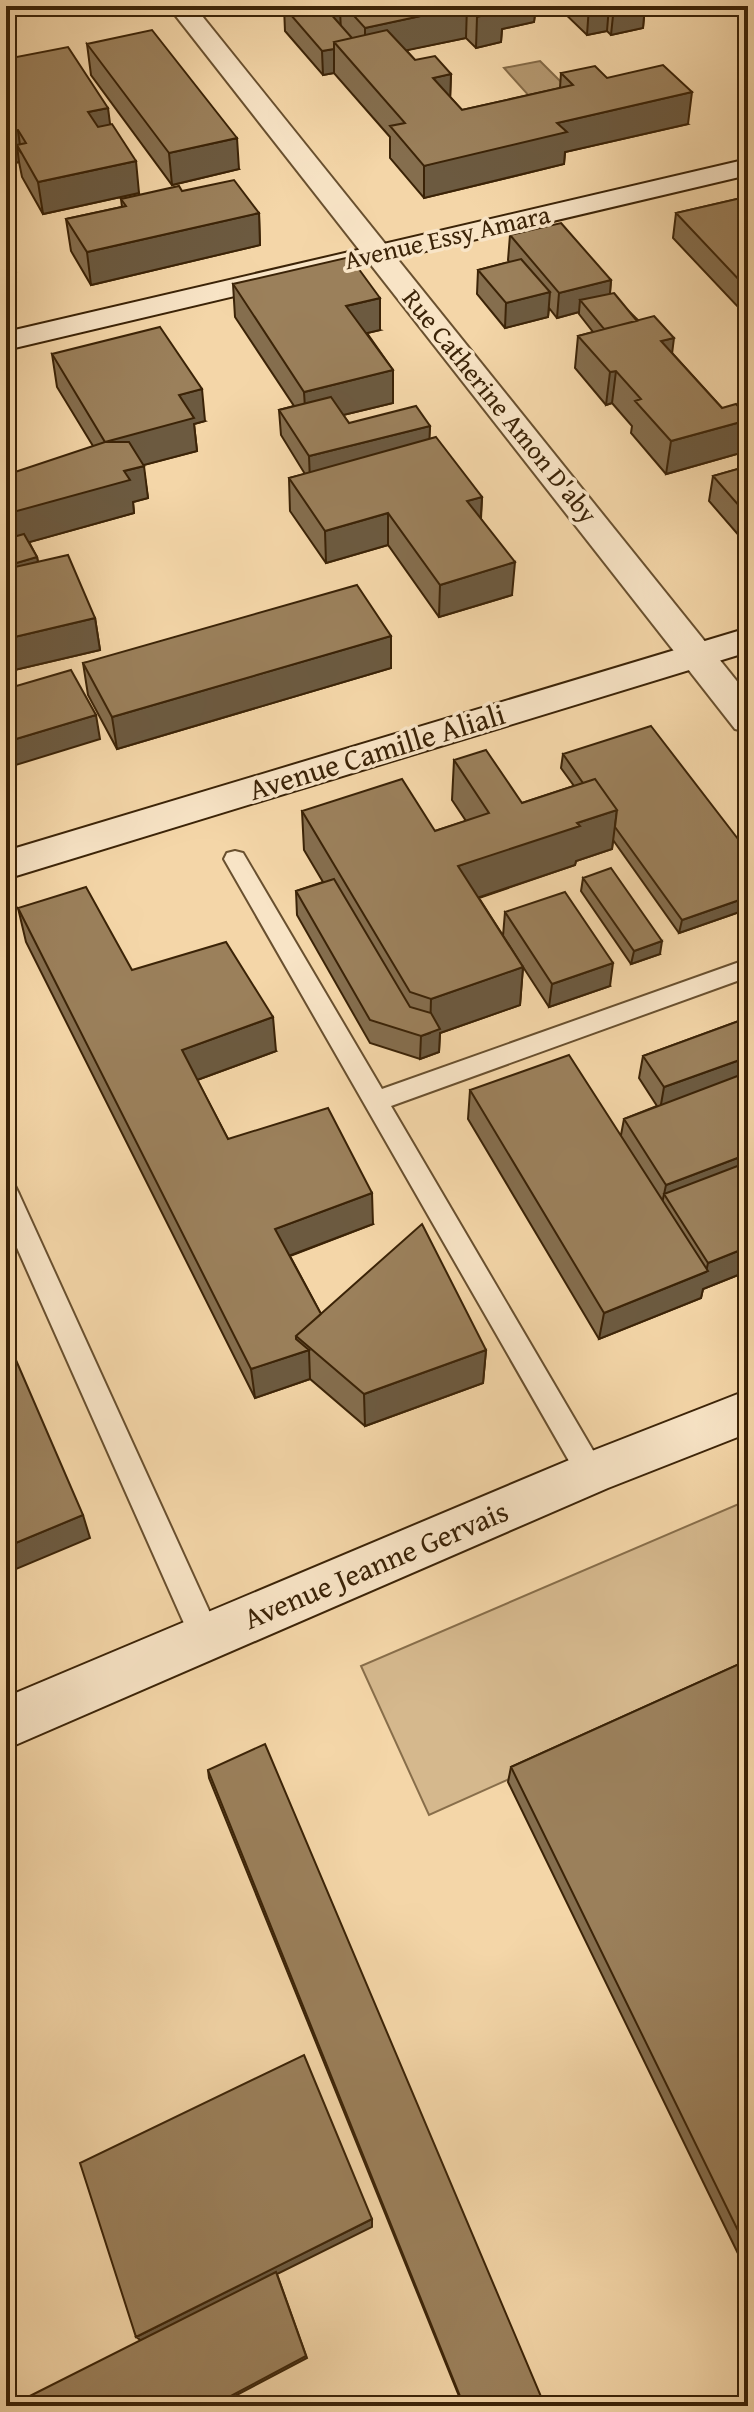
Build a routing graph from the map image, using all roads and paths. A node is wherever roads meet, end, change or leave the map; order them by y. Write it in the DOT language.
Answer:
graph roads {
  1 [pos="181,6"];
  2 [pos="748,167"];
  3 [pos="379,252"];
  4 [pos="6,341"];
  5 [pos="748,640"];
  6 [pos="699,655"];
  7 [pos="748,720"];
  8 [pos="235,859"];
  9 [pos="6,865"];
  10 [pos="748,968"];
  11 [pos="375,1102"];
  12 [pos="6,1194"];
  13 [pos="748,1411"];
  14 [pos="591,1473"];
  15 [pos="206,1638"];
  16 [pos="6,1723"];
  1 -- 3 [label="street, Rue Catherine Amon D'aby"];
  2 -- 3 [label="street, Avenue Essy Amara"];
  3 -- 4 [label="street, Avenue Essy Amara"];
  3 -- 6 [label="street, Rue Catherine Amon D'aby"];
  5 -- 6 [label="street, Avenue Camille Aliali"];
  6 -- 7 [label="street, Rue Catherine Amon D'aby"];
  6 -- 9 [label="street, Avenue Camille Aliali"];
  8 -- 11 [label="lane"];
  10 -- 11 [label="lane"];
  11 -- 14 [label="lane"];
  12 -- 15 [label="lane"];
  13 -- 14 [label="street, Avenue Jeanne Gervais"];
  14 -- 15 [label="street, Avenue Jeanne Gervais"];
  15 -- 16 [label="street, Avenue Jeanne Gervais"];
}
